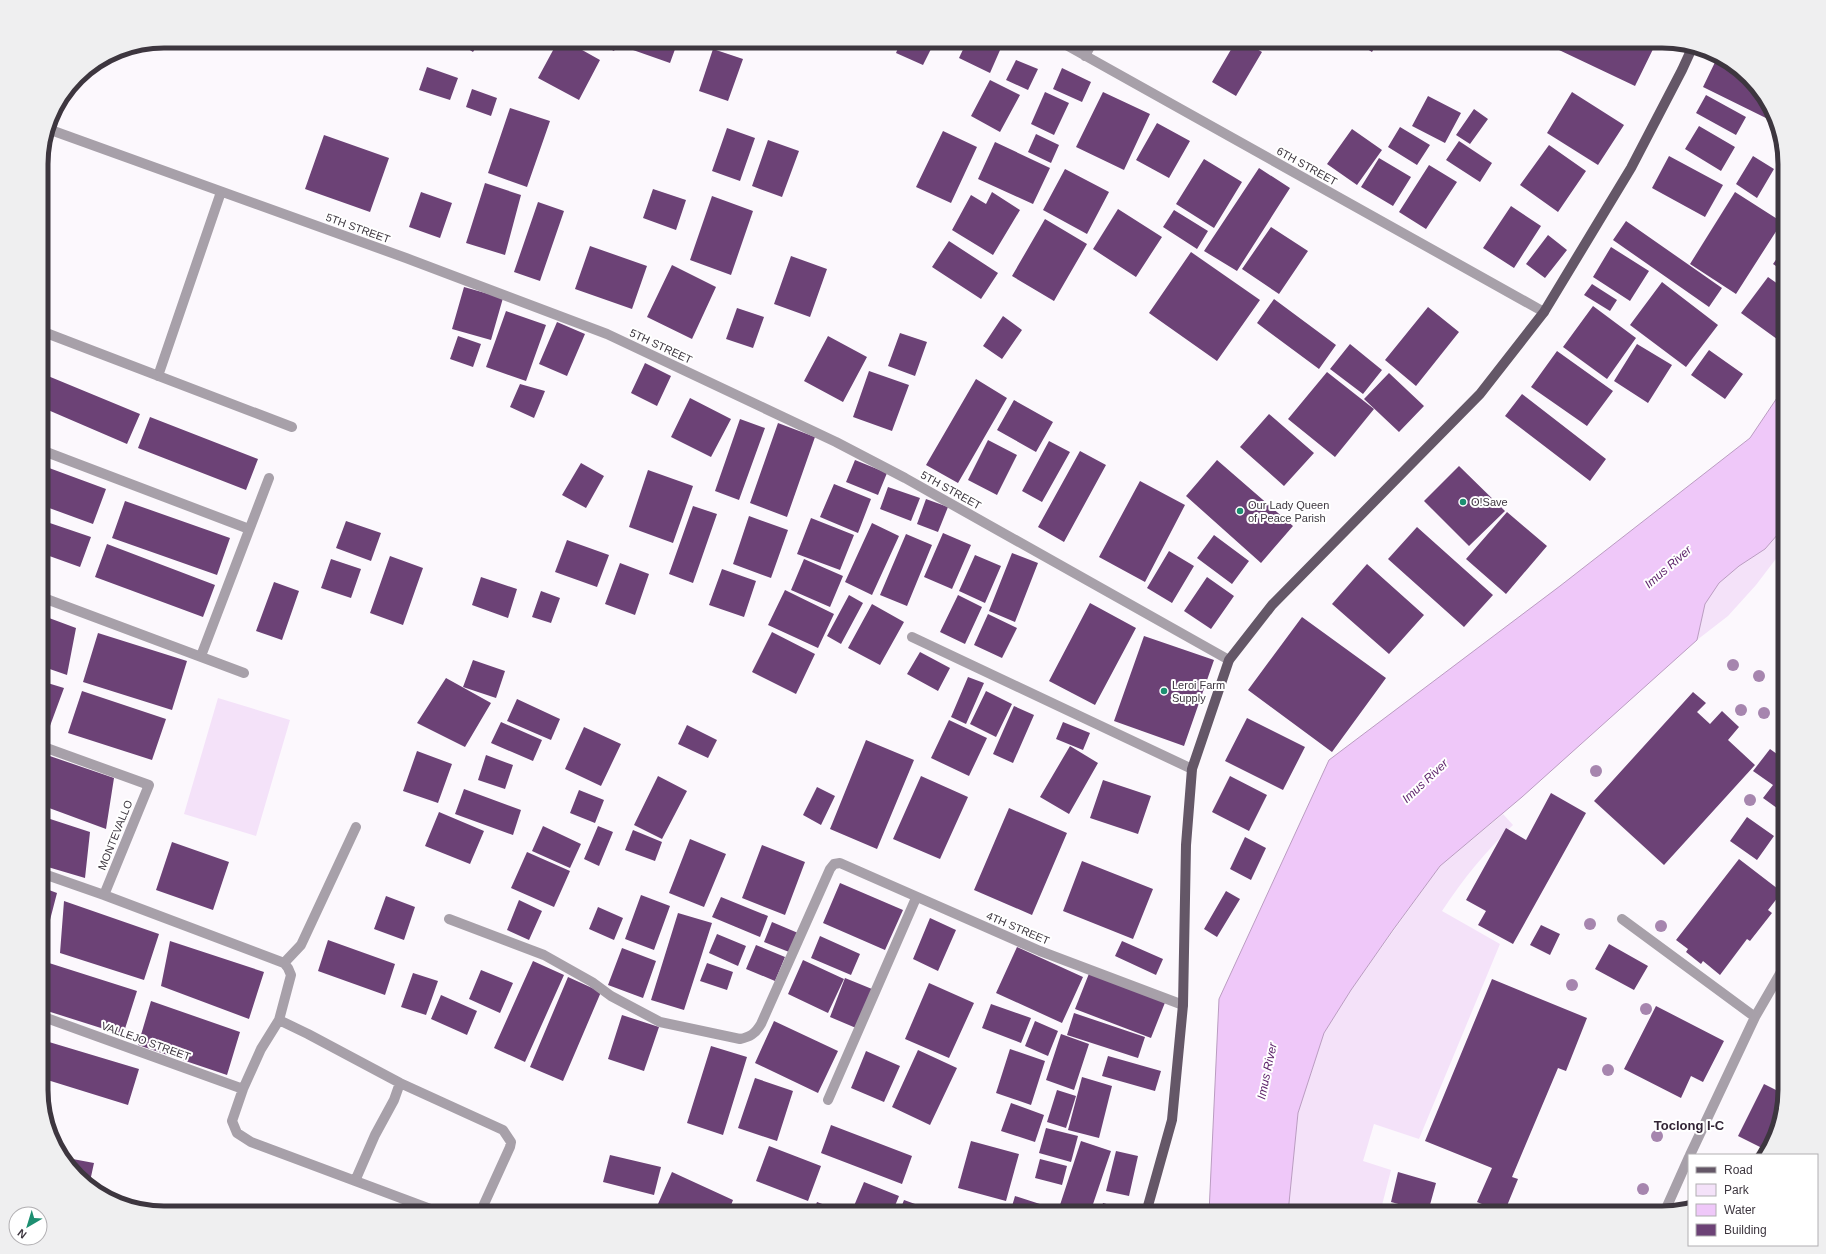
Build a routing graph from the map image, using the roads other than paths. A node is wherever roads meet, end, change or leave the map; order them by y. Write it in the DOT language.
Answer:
graph roads {
  1 [pos="1071,48"];
  2 [pos="1089,48"];
  3 [pos="1690,52"];
  4 [pos="1085,56"];
  5 [pos="53,131"];
  6 [pos="221,192"];
  7 [pos="1544,312"];
  8 [pos="48,334"];
  9 [pos="158,376"];
  10 [pos="292,427"];
  11 [pos="48,453"];
  12 [pos="269,478"];
  13 [pos="250,529"];
  14 [pos="48,600"];
  15 [pos="912,637"];
  16 [pos="201,656"];
  17 [pos="1229,660"];
  18 [pos="244,673"];
  19 [pos="48,749"];
  20 [pos="1192,769"];
  21 [pos="356,827"];
  22 [pos="48,875"];
  23 [pos="104,895"];
  24 [pos="916,898"];
  25 [pos="449,919"];
  26 [pos="1622,919"];
  27 [pos="284,963"];
  28 [pos="1778,977"];
  29 [pos="1183,1005"];
  30 [pos="1755,1017"];
  31 [pos="48,1019"];
  32 [pos="278,1020"];
  33 [pos="400,1083"];
  34 [pos="243,1089"];
  35 [pos="828,1100"];
  36 [pos="1690,1154"];
  37 [pos="1688,1158"];
  38 [pos="354,1181"];
  39 [pos="422,1206"];
  40 [pos="483,1206"];
  41 [pos="1148,1206"];
  42 [pos="1667,1206"];
  1 -- 4 [label="street, 6TH STREET"];
  2 -- 4 [label="street"];
  3 -- 7 [label="main road"];
  4 -- 7 [label="street, 6TH STREET"];
  5 -- 6 [label="street, 5TH STREET"];
  6 -- 9 [label="street"];
  6 -- 17 [label="street, 5TH STREET"];
  7 -- 17 [label="main road"];
  8 -- 9 [label="street"];
  9 -- 10 [label="street"];
  11 -- 13 [label="street"];
  12 -- 13 [label="street"];
  13 -- 16 [label="street"];
  14 -- 16 [label="street"];
  15 -- 20 [label="street"];
  16 -- 18 [label="street"];
  17 -- 20 [label="main road"];
  19 -- 23 [label="street, MONTEVALLO"];
  20 -- 29 [label="main road"];
  21 -- 27 [label="street"];
  22 -- 23 [label="street"];
  23 -- 27 [label="street"];
  24 -- 25 [label="street, 4TH STREET"];
  24 -- 29 [label="street, 4TH STREET"];
  24 -- 35 [label="street"];
  26 -- 30 [label="street"];
  27 -- 32 [label="street"];
  28 -- 30 [label="street"];
  29 -- 41 [label="main road"];
  30 -- 36 [label="street"];
  31 -- 34 [label="street, VALLEJO STREET"];
  32 -- 33 [label="street"];
  32 -- 34 [label="street"];
  33 -- 38 [label="street"];
  33 -- 40 [label="street"];
  34 -- 38 [label="street"];
  37 -- 42 [label="street"];
  38 -- 39 [label="street"];
}
